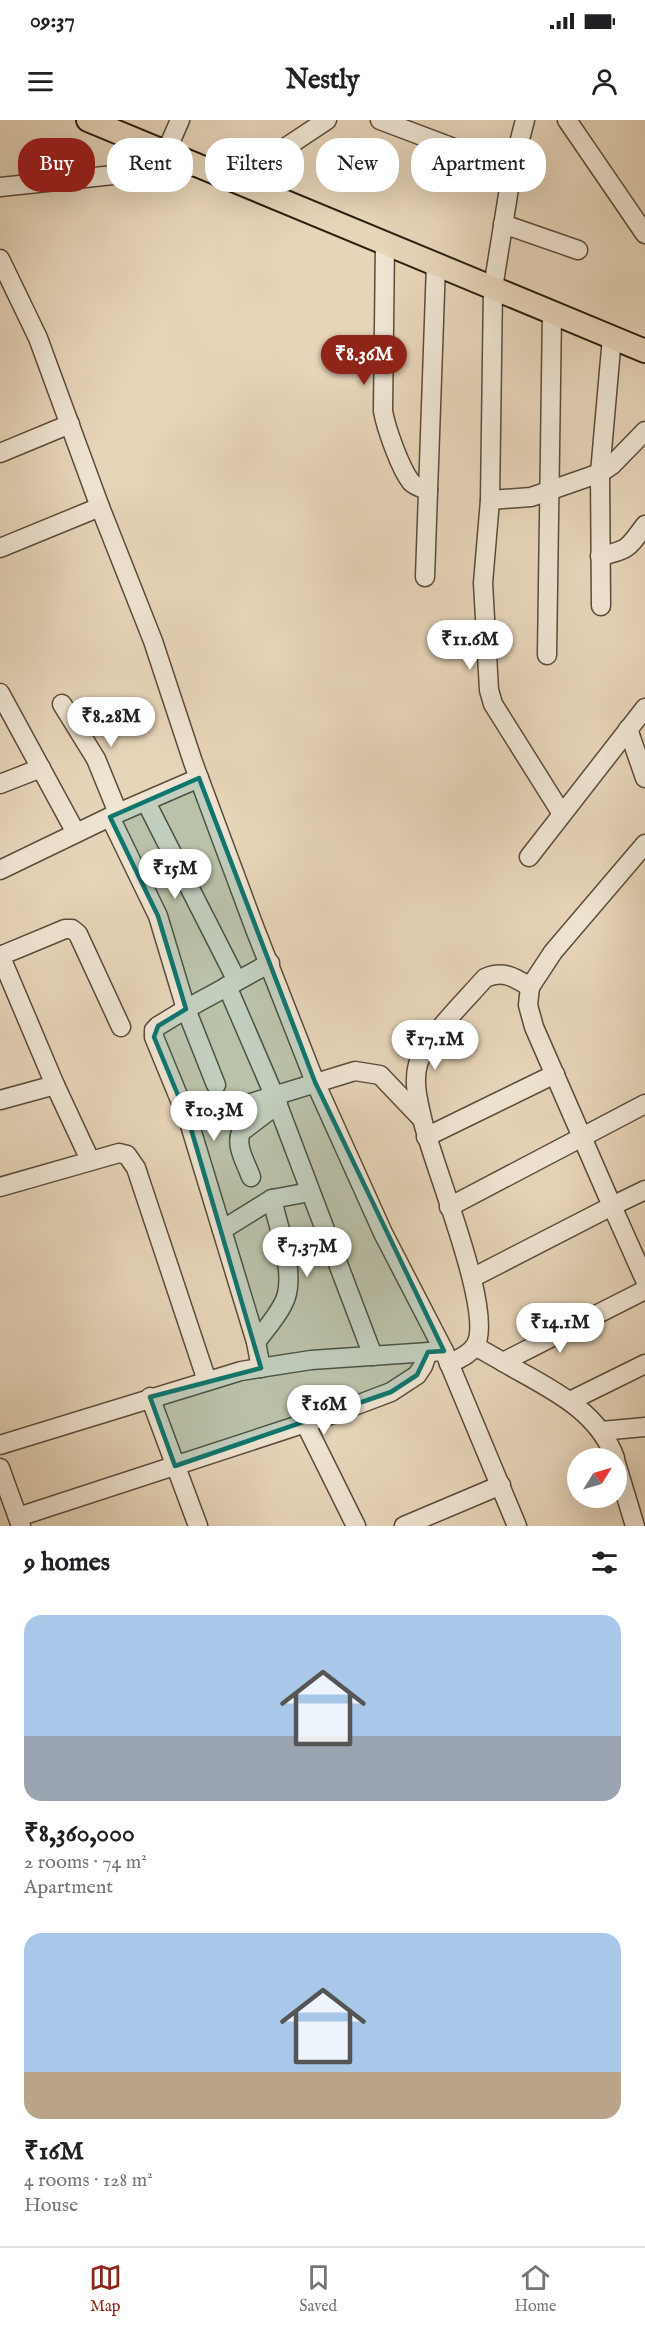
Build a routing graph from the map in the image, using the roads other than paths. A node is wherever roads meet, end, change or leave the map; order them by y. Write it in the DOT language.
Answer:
graph roads {
  1 [pos="88,120"];
  2 [pos="180,120"];
  3 [pos="327,120"];
  4 [pos="380,120"];
  5 [pos="525,120"];
  6 [pos="567,120"];
  7 [pos="132,138"];
  8 [pos="172,138"];
  9 [pos="300,138"];
  10 [pos="428,138"];
  11 [pos="520,138"];
  12 [pos="193,164"];
  13 [pos="198,166"];
  14 [pos="205,169"];
  15 [pos="0,188"];
  16 [pos="261,192"];
  17 [pos="508,192"];
  18 [pos="503,224"];
  19 [pos="645,234"];
  20 [pos="384,243"];
  21 [pos="578,250"];
  22 [pos="0,259"];
  23 [pos="436,264"];
  24 [pos="493,288"];
  25 [pos="552,312"];
  26 [pos="612,338"];
  27 [pos="645,351"];
  28 [pos="69,424"];
  29 [pos="645,431"];
  30 [pos="0,453"];
  31 [pos="600,472"];
  32 [pos="428,490"];
  33 [pos="548,492"];
  34 [pos="490,500"];
  35 [pos="100,507"];
  36 [pos="645,525"];
  37 [pos="0,548"];
  38 [pos="600,556"];
  39 [pos="425,577"];
  40 [pos="601,606"];
  41 [pos="547,655"];
  42 [pos="0,693"];
  43 [pos="62,704"];
  44 [pos="645,708"];
  45 [pos="628,729"];
  46 [pos="41,768"];
  47 [pos="199,778"];
  48 [pos="645,778"];
  49 [pos="0,784"];
  50 [pos="146,802"];
  51 [pos="562,814"];
  52 [pos="114,815"];
  53 [pos="76,833"];
  54 [pos="645,844"];
  55 [pos="529,857"];
  56 [pos="0,870"];
  57 [pos="0,956"];
  58 [pos="270,963"];
  59 [pos="232,984"];
  60 [pos="530,987"];
  61 [pos="186,1009"];
  62 [pos="121,1027"];
  63 [pos="555,1074"];
  64 [pos="315,1082"];
  65 [pos="55,1085"];
  66 [pos="216,1085"];
  67 [pos="0,1100"];
  68 [pos="276,1100"];
  69 [pos="645,1104"];
  70 [pos="422,1119"];
  71 [pos="189,1122"];
  72 [pos="582,1136"];
  73 [pos="426,1137"];
  74 [pos="90,1160"];
  75 [pos="251,1177"];
  76 [pos="0,1187"];
  77 [pos="645,1190"];
  78 [pos="310,1192"];
  79 [pos="272,1199"];
  80 [pos="612,1206"];
  81 [pos="449,1207"];
  82 [pos="222,1230"];
  83 [pos="472,1278"];
  84 [pos="645,1280"];
  85 [pos="645,1290"];
  86 [pos="256,1342"];
  87 [pos="475,1346"];
  88 [pos="373,1356"];
  89 [pos="440,1356"];
  90 [pos="503,1362"];
  91 [pos="645,1364"];
  92 [pos="261,1368"];
  93 [pos="207,1381"];
  94 [pos="150,1397"];
  95 [pos="570,1401"];
  96 [pos="305,1423"];
  97 [pos="645,1427"];
  98 [pos="601,1431"];
  99 [pos="0,1445"];
  100 [pos="610,1448"];
  101 [pos="175,1466"];
  102 [pos="0,1468"];
  103 [pos="501,1485"];
  104 [pos="627,1499"];
  105 [pos="13,1512"];
  106 [pos="198,1526"];
  107 [pos="356,1526"];
  108 [pos="404,1526"];
  109 [pos="517,1526"];
  110 [pos="635,1526"];
  1 -- 7 [label="main road"];
  2 -- 8 [label="street"];
  3 -- 9 [label="street"];
  4 -- 10 [label="street"];
  5 -- 11 [label="street"];
  6 -- 19 [label="street"];
  12 -- 13 [label="main road"];
  13 -- 14 [label="main road"];
  13 -- 15 [label="street"];
  16 -- 20 [label="main road"];
  17 -- 18 [label="street"];
  18 -- 21 [label="street"];
  18 -- 24 [label="street"];
  20 -- 23 [label="main road"];
  20 -- 32 [label="street"];
  22 -- 28 [label="street"];
  23 -- 24 [label="main road"];
  23 -- 32 [label="street"];
  24 -- 25 [label="main road"];
  24 -- 34 [label="street"];
  25 -- 26 [label="main road"];
  25 -- 33 [label="street"];
  26 -- 27 [label="main road"];
  26 -- 31 [label="street"];
  28 -- 30 [label="street"];
  28 -- 35 [label="street"];
  29 -- 31 [label="street"];
  31 -- 33 [label="street"];
  31 -- 38 [label="street"];
  32 -- 39 [label="street"];
  33 -- 34 [label="street"];
  33 -- 41 [label="street"];
  34 -- 51 [label="street"];
  35 -- 37 [label="street"];
  35 -- 47 [label="street"];
  36 -- 38 [label="street"];
  38 -- 40 [label="street"];
  42 -- 46 [label="street"];
  43 -- 52 [label="street"];
  44 -- 45 [label="street"];
  45 -- 48 [label="street"];
  45 -- 51 [label="street"];
  46 -- 49 [label="street"];
  46 -- 53 [label="street"];
  47 -- 50 [label="street"];
  47 -- 58 [label="street"];
  50 -- 52 [label="street"];
  50 -- 59 [label="street"];
  51 -- 55 [label="street"];
  52 -- 53 [label="street"];
  52 -- 61 [label="street"];
  53 -- 56 [label="street"];
  54 -- 60 [label="street"];
  57 -- 62 [label="street"];
  57 -- 65 [label="street"];
  58 -- 59 [label="street"];
  58 -- 64 [label="street"];
  59 -- 61 [label="street"];
  59 -- 68 [label="street"];
  60 -- 63 [label="street"];
  60 -- 70 [label="street"];
  61 -- 66 [label="street"];
  61 -- 71 [label="street"];
  63 -- 72 [label="street"];
  63 -- 73 [label="street"];
  64 -- 68 [label="street"];
  64 -- 70 [label="street"];
  64 -- 89 [label="street"];
  65 -- 67 [label="street"];
  65 -- 74 [label="street"];
  68 -- 71 [label="street"];
  68 -- 75 [label="street"];
  68 -- 78 [label="street"];
  69 -- 72 [label="street"];
  70 -- 73 [label="street"];
  71 -- 82 [label="street"];
  72 -- 80 [label="street"];
  72 -- 81 [label="street"];
  73 -- 81 [label="street"];
  74 -- 76 [label="street"];
  74 -- 93 [label="street"];
  77 -- 80 [label="street"];
  78 -- 79 [label="street"];
  78 -- 88 [label="street"];
  79 -- 82 [label="street"];
  79 -- 86 [label="street"];
  80 -- 83 [label="street"];
  80 -- 84 [label="street"];
  81 -- 83 [label="street"];
  82 -- 86 [label="street"];
  83 -- 87 [label="street"];
  85 -- 90 [label="street"];
  86 -- 92 [label="street"];
  87 -- 89 [label="street"];
  87 -- 90 [label="street"];
  88 -- 89 [label="street"];
  88 -- 92 [label="street"];
  89 -- 96 [label="street"];
  89 -- 103 [label="street"];
  90 -- 95 [label="street"];
  91 -- 95 [label="street"];
  92 -- 93 [label="street"];
  93 -- 94 [label="street"];
  94 -- 99 [label="street"];
  94 -- 101 [label="street"];
  95 -- 98 [label="street"];
  96 -- 101 [label="street"];
  96 -- 107 [label="street"];
  97 -- 98 [label="street"];
  98 -- 100 [label="street"];
  101 -- 105 [label="street"];
  101 -- 106 [label="street"];
  102 -- 105 [label="street"];
  103 -- 108 [label="street"];
  103 -- 109 [label="street"];
  104 -- 110 [label="street"];
}
